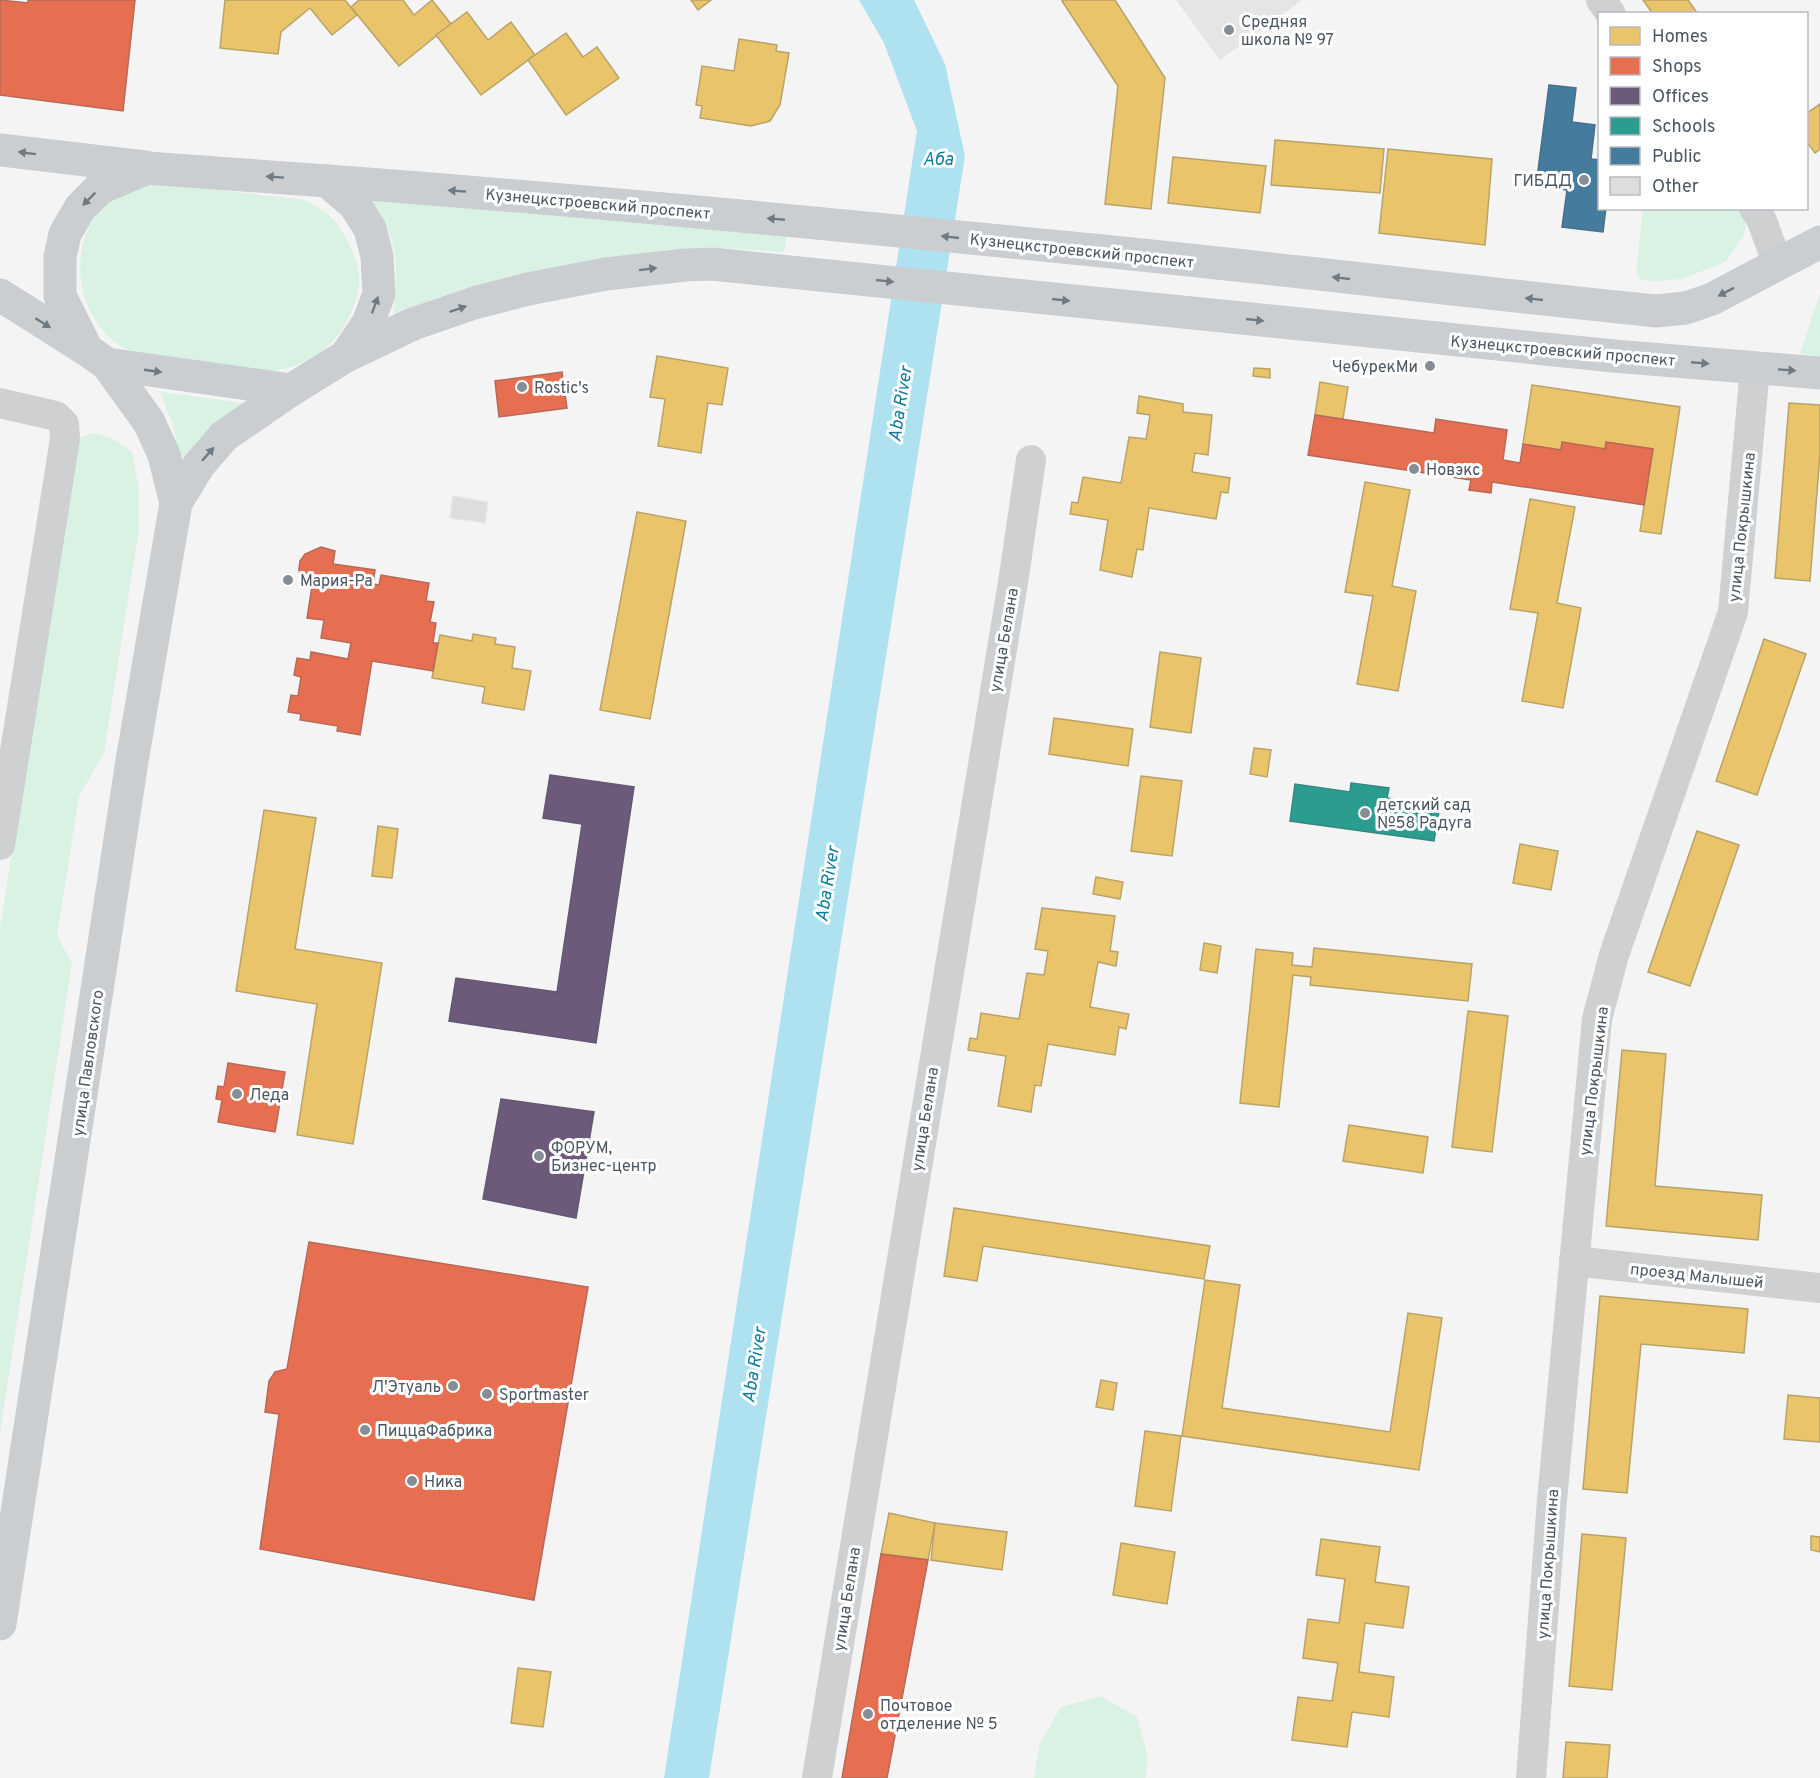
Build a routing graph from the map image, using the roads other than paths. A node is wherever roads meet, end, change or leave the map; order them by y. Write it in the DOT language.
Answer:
graph roads {
  1 [pos="0,150"];
  2 [pos="147,168"];
  3 [pos="327,181"];
  4 [pos="1755,210"];
  5 [pos="1820,242"];
  6 [pos="1778,265"];
  7 [pos="0,295"];
  8 [pos="346,356"];
  9 [pos="97,357"];
  10 [pos="1755,368"];
  11 [pos="1820,373"];
  12 [pos="291,390"];
  13 [pos="0,403"];
  14 [pos="1031,460"];
  15 [pos="176,503"];
  16 [pos="0,845"];
  17 [pos="1574,1262"];
  18 [pos="1820,1288"];
  19 [pos="0,1619"];
  20 [pos="817,1778"];
  21 [pos="1531,1778"];
  2 -- 1 [label="main road, one-way"];
  3 -- 2 [label="main road, Кузнецкстроевский проспект, one-way"];
  2 -- 9 [label="main road, one-way"];
  6 -- 3 [label="main road, Кузнецкстроевский проспект, one-way"];
  8 -- 3 [label="main road, one-way"];
  4 -- 6 [label="street"];
  5 -- 6 [label="main road, Кузнецкстроевский проспект"];
  7 -- 9 [label="main road, one-way"];
  8 -- 10 [label="main road, Кузнецкстроевский проспект, one-way"];
  8 -- 12 [label="main road, Кузнецкстроевский проспект"];
  9 -- 12 [label="main road, one-way"];
  9 -- 15 [label="main road, улица Павловского"];
  10 -- 11 [label="main road, Кузнецкстроевский проспект, one-way"];
  10 -- 17 [label="street, улица Покрышкина"];
  15 -- 12 [label="main road, улица Павловского, one-way"];
  13 -- 16 [label="street"];
  14 -- 20 [label="street, улица Белана"];
  15 -- 19 [label="main road, улица Павловского"];
  17 -- 18 [label="street, проезд Малышей"];
  17 -- 21 [label="street, улица Покрышкина"];
}
